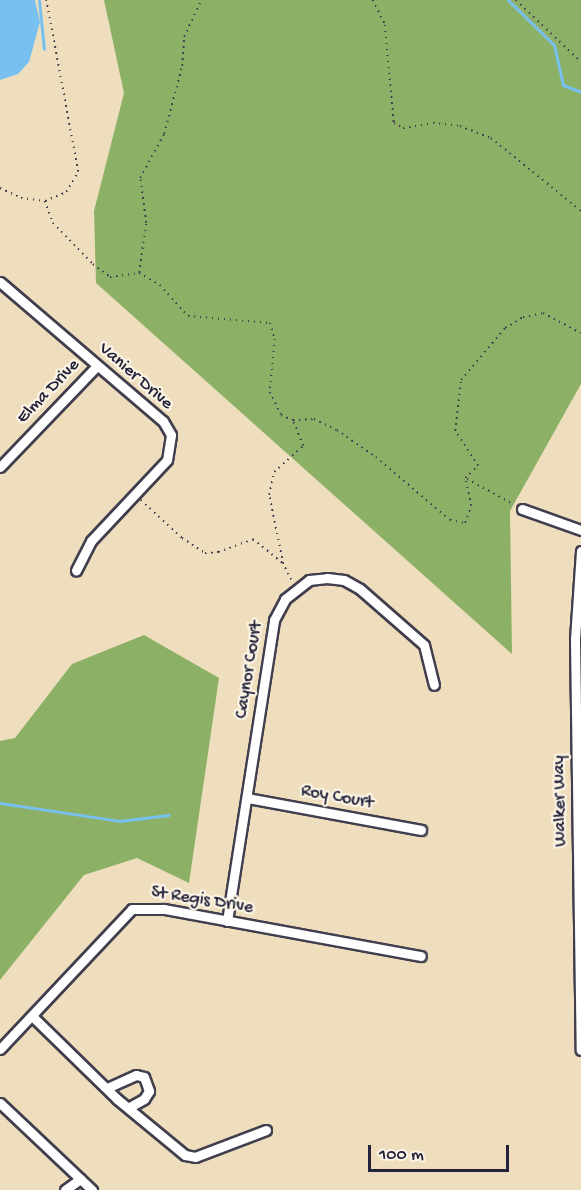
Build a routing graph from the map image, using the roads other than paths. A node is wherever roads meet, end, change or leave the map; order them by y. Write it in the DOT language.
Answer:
graph roads {
  1 [pos="0,282"];
  2 [pos="97,366"];
  3 [pos="0,467"];
  4 [pos="522,509"];
  5 [pos="581,531"];
  6 [pos="581,551"];
  7 [pos="76,570"];
  8 [pos="434,685"];
  9 [pos="247,798"];
  10 [pos="421,830"];
  11 [pos="227,921"];
  12 [pos="421,956"];
  13 [pos="581,991"];
  14 [pos="32,1016"];
  15 [pos="0,1049"];
  16 [pos="581,1050"];
  17 [pos="107,1088"];
  18 [pos="0,1103"];
  19 [pos="128,1108"];
  20 [pos="266,1130"];
  21 [pos="80,1179"];
  22 [pos="65,1190"];
  23 [pos="92,1190"];
  1 -- 2 [label="street, Vanier Drive"];
  2 -- 3 [label="street, Elma Drive"];
  2 -- 7 [label="street, Vanier Drive"];
  4 -- 5 [label="street"];
  6 -- 13 [label="street, Walker Way"];
  8 -- 9 [label="street, Caynor Court"];
  9 -- 10 [label="street, Roy Court"];
  9 -- 11 [label="street, Caynor Court"];
  11 -- 12 [label="street, St Regis Drive"];
  11 -- 14 [label="street, St Regis Drive"];
  13 -- 16 [label="street, Walker Way"];
  14 -- 15 [label="street, St Regis Drive"];
  14 -- 17 [label="street"];
  17 -- 19 [label="street"];
  17 -- 19 [label="street"];
  18 -- 21 [label="street"];
  19 -- 20 [label="street"];
  21 -- 22 [label="street"];
  21 -- 23 [label="street"];
}
